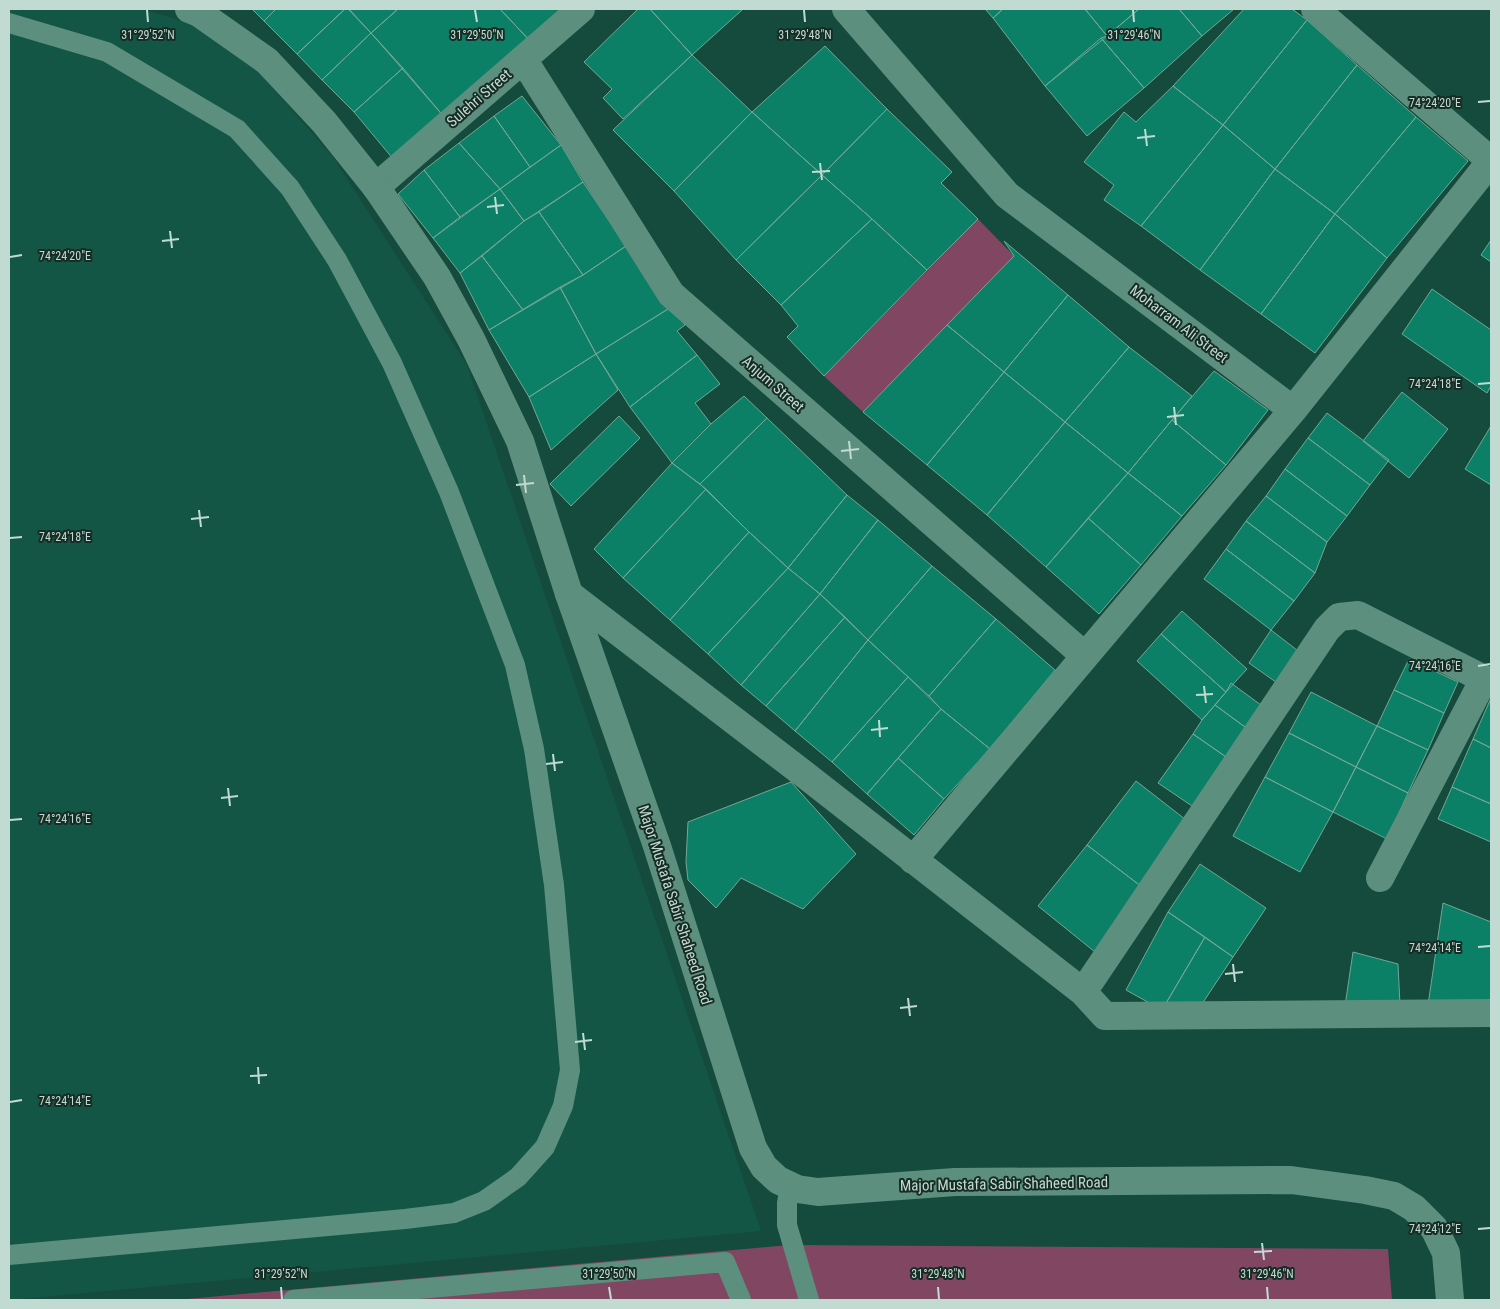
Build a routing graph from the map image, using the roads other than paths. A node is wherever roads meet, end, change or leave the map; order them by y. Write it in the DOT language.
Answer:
graph roads {
  1 [pos="581,9"];
  2 [pos="846,9"];
  3 [pos="1316,9"];
  4 [pos="197,10"];
  5 [pos="9,23"];
  6 [pos="523,58"];
  7 [pos="1491,161"];
  8 [pos="376,187"];
  9 [pos="1293,410"];
  10 [pos="569,594"];
  11 [pos="1085,656"];
  12 [pos="1488,680"];
  13 [pos="913,860"];
  14 [pos="1380,878"];
  15 [pos="1083,992"];
  16 [pos="1491,1013"];
  17 [pos="790,1186"];
  18 [pos="9,1255"];
  19 [pos="293,1300"];
  20 [pos="741,1300"];
  21 [pos="810,1300"];
  22 [pos="1450,1300"];
  1 -- 6 [label="street, Sulehri Street"];
  2 -- 9 [label="street, Moharram Ali Street"];
  3 -- 7 [label="street"];
  4 -- 8 [label="street, Major Mustafa Sabir Shaheed Road"];
  5 -- 18 [label="lane"];
  6 -- 8 [label="street, Sulehri Street"];
  6 -- 11 [label="street, Anjum Street"];
  7 -- 9 [label="street"];
  8 -- 10 [label="street, Major Mustafa Sabir Shaheed Road"];
  9 -- 11 [label="street"];
  10 -- 13 [label="street"];
  10 -- 17 [label="street, Major Mustafa Sabir Shaheed Road"];
  11 -- 13 [label="street"];
  12 -- 14 [label="street"];
  12 -- 15 [label="street"];
  13 -- 15 [label="street"];
  15 -- 16 [label="street"];
  17 -- 21 [label="lane"];
  17 -- 22 [label="street, Major Mustafa Sabir Shaheed Road"];
  19 -- 20 [label="lane"];
}
